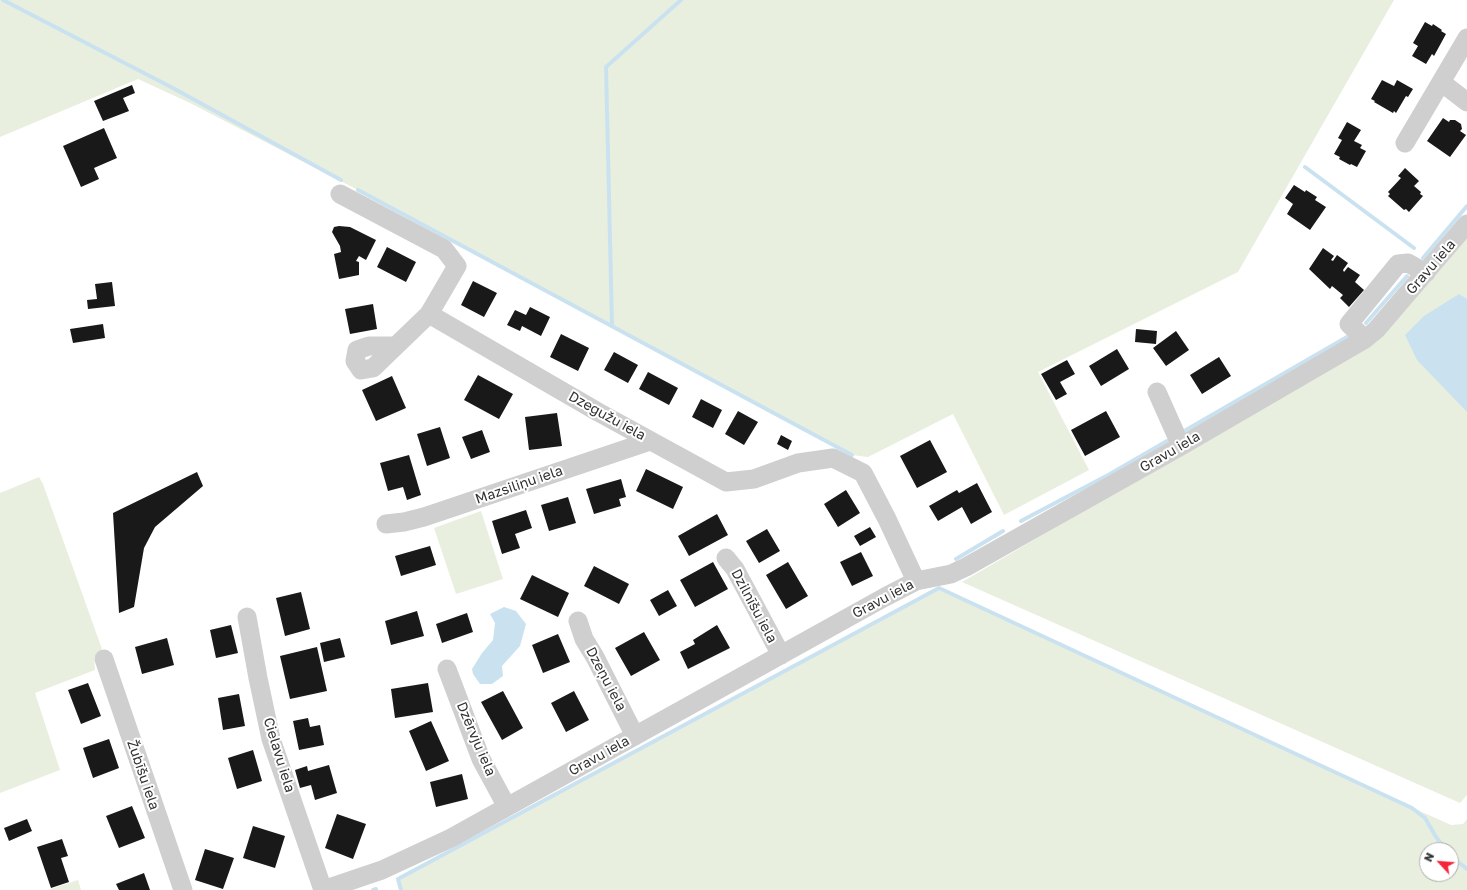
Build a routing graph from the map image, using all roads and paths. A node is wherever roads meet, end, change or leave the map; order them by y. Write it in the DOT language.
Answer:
graph roads {
  1 [pos="1467,38"];
  2 [pos="1441,82"];
  3 [pos="1467,102"];
  4 [pos="1406,143"];
  5 [pos="340,194"];
  6 [pos="1467,224"];
  7 [pos="1426,273"];
  8 [pos="429,314"];
  9 [pos="1365,339"];
  10 [pos="395,346"];
  11 [pos="1157,392"];
  12 [pos="650,441"];
  13 [pos="1181,446"];
  14 [pos="386,524"];
  15 [pos="726,558"];
  16 [pos="916,581"];
  17 [pos="247,618"];
  18 [pos="578,622"];
  19 [pos="781,655"];
  20 [pos="104,659"];
  21 [pos="448,669"];
  22 [pos="635,736"];
  23 [pos="507,807"];
  24 [pos="183,890"];
  25 [pos="323,890"];
  1 -- 2 [label="street"];
  2 -- 3 [label="street"];
  2 -- 4 [label="street"];
  5 -- 8 [label="street"];
  6 -- 7 [label="street, Gravu iela"];
  7 -- 9 [label="street, Gravu iela"];
  7 -- 9 [label="street"];
  8 -- 10 [label="street"];
  8 -- 12 [label="street, Dzegužu iela"];
  9 -- 13 [label="street, Gravu iela"];
  11 -- 13 [label="street"];
  12 -- 14 [label="street, Mazsiliņu iela"];
  12 -- 16 [label="street, Dzegužu iela"];
  13 -- 16 [label="street, Gravu iela"];
  15 -- 19 [label="street, Dzilnīšu iela"];
  16 -- 19 [label="street, Gravu iela"];
  17 -- 25 [label="street, Cielavu iela"];
  18 -- 22 [label="street, Dzeņu iela"];
  19 -- 22 [label="street, Gravu iela"];
  20 -- 24 [label="street, Žubīšu iela"];
  21 -- 23 [label="street, Dzērvju iela"];
  22 -- 23 [label="street, Gravu iela"];
  23 -- 25 [label="street, Gravu iela"];
}
